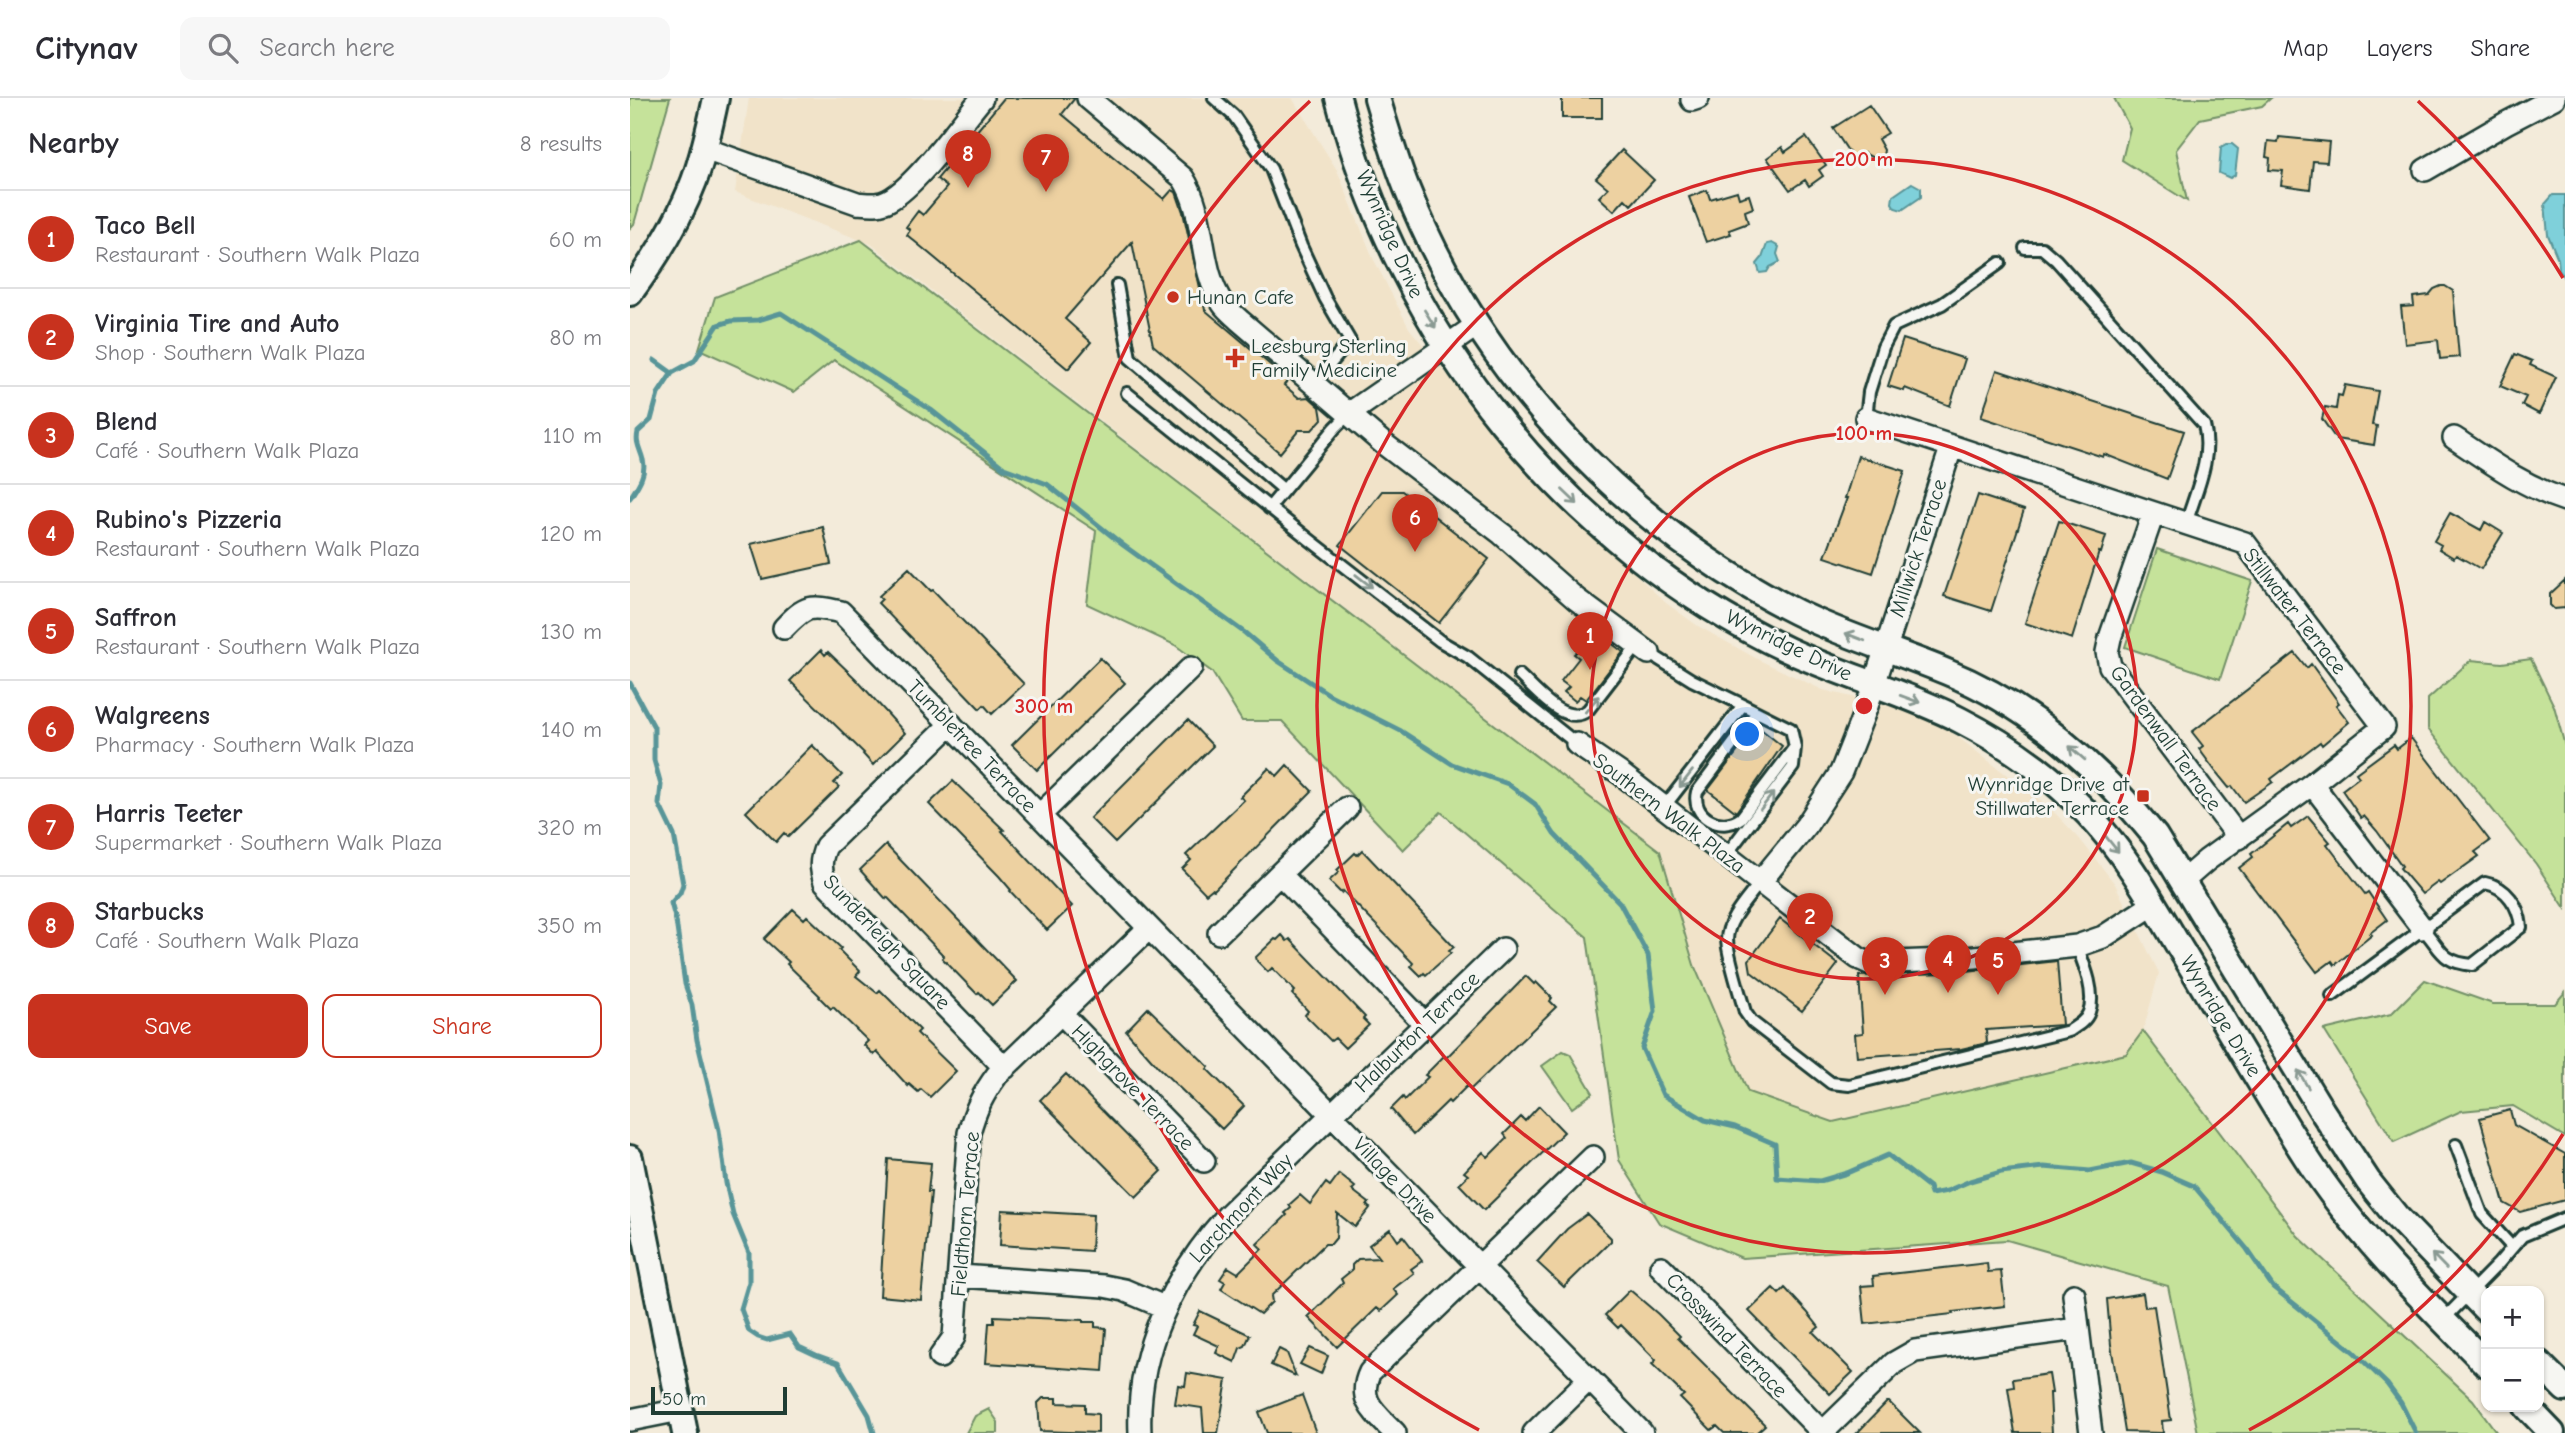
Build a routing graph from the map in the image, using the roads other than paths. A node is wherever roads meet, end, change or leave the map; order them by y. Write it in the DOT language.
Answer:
graph roads {
  1 [pos="716,98"];
  2 [pos="982,98"];
  3 [pos="1088,98"];
  4 [pos="1214,98"];
  5 [pos="1338,98"];
  6 [pos="1377,98"];
  7 [pos="2554,98"];
  8 [pos="705,149"];
  9 [pos="2425,170"];
  10 [pos="2025,248"];
  11 [pos="2000,263"];
  12 [pos="1117,285"];
  13 [pos="630,293"];
  14 [pos="1477,325"];
  15 [pos="1446,345"];
  16 [pos="1314,383"];
  17 [pos="1127,393"];
  18 [pos="1350,414"];
  19 [pos="1866,418"];
  20 [pos="2454,438"];
  21 [pos="1951,448"];
  22 [pos="1284,490"];
  23 [pos="2565,500"];
  24 [pos="1269,508"];
  25 [pos="2153,514"];
  26 [pos="2186,524"];
  27 [pos="784,628"];
  28 [pos="1885,648"];
  29 [pos="1643,649"];
  30 [pos="1191,668"];
  31 [pos="1519,675"];
  32 [pos="1873,685"];
  33 [pos="1743,705"];
  34 [pos="1757,712"];
  35 [pos="951,724"];
  36 [pos="1577,744"];
  37 [pos="1795,747"];
  38 [pos="2312,784"];
  39 [pos="1664,807"];
  40 [pos="1347,808"];
  41 [pos="1040,816"];
  42 [pos="2239,838"];
  43 [pos="1726,855"];
  44 [pos="1281,875"];
  45 [pos="2184,880"];
  46 [pos="1760,882"];
  47 [pos="2154,904"];
  48 [pos="1149,928"];
  49 [pos="2422,928"];
  50 [pos="1219,933"];
  51 [pos="2077,946"];
  52 [pos="1503,949"];
  53 [pos="2332,996"];
  54 [pos="1061,1013"];
  55 [pos="1425,1024"];
  56 [pos="1005,1068"];
  57 [pos="1332,1115"];
  58 [pos="2456,1145"];
  59 [pos="1593,1157"];
  60 [pos="630,1158"];
  61 [pos="1204,1161"];
  62 [pos="2565,1218"];
  63 [pos="2512,1247"];
  64 [pos="1478,1266"];
  65 [pos="1661,1267"];
  66 [pos="960,1276"];
  67 [pos="2074,1295"];
  68 [pos="2478,1301"];
  69 [pos="1164,1307"];
  70 [pos="2442,1320"];
  71 [pos="2077,1329"];
  72 [pos="940,1357"];
  73 [pos="2481,1359"];
  74 [pos="2544,1368"];
  75 [pos="1589,1379"];
  76 [pos="2565,1389"];
  77 [pos="2532,1412"];
  78 [pos="630,1420"];
  79 [pos="682,1422"];
  80 [pos="1140,1433"];
  81 [pos="1395,1433"];
  82 [pos="1534,1433"];
  83 [pos="1642,1433"];
  84 [pos="1822,1433"];
  85 [pos="2091,1433"];
  86 [pos="2552,1433"];
  1 -- 8 [label="street"];
  2 -- 8 [label="street"];
  3 -- 16 [label="street"];
  4 -- 16 [label="lane"];
  5 -- 15 [label="street, Wynridge Drive, one-way"];
  6 -- 14 [label="street, Wynridge Drive"];
  7 -- 9 [label="street"];
  8 -- 13 [label="street"];
  10 -- 26 [label="lane"];
  11 -- 19 [label="lane"];
  12 -- 22 [label="lane"];
  14 -- 15 [label="street"];
  28 -- 14 [label="street, Wynridge Drive, one-way"];
  15 -- 18 [label="street"];
  15 -- 32 [label="street, Wynridge Drive, one-way"];
  16 -- 18 [label="street"];
  17 -- 24 [label="lane"];
  18 -- 22 [label="lane"];
  18 -- 29 [label="street"];
  19 -- 21 [label="street, Stillwater Terrace"];
  20 -- 23 [label="street"];
  21 -- 25 [label="street, Stillwater Terrace"];
  21 -- 28 [label="street, Millwick Terrace"];
  22 -- 24 [label="lane"];
  24 -- 36 [label="lane, one-way"];
  25 -- 26 [label="street, Stillwater Terrace"];
  25 -- 42 [label="street, Gardenwall Terrace"];
  26 -- 38 [label="street, Stillwater Terrace"];
  27 -- 35 [label="street, Tumbletree Terrace"];
  28 -- 32 [label="street, Southern Walk Plaza"];
  45 -- 28 [label="street, Wynridge Drive, one-way"];
  31 -- 29 [label="lane, one-way"];
  29 -- 33 [label="lane"];
  30 -- 41 [label="street"];
  32 -- 46 [label="street, Southern Walk Plaza"];
  32 -- 47 [label="street, Wynridge Drive, one-way"];
  33 -- 34 [label="lane"];
  33 -- 39 [label="lane, one-way"];
  34 -- 37 [label="lane"];
  34 -- 37 [label="lane"];
  35 -- 41 [label="street, Tumbletree Terrace"];
  35 -- 56 [label="street, Sunderleigh Square"];
  36 -- 39 [label="street, Southern Walk Plaza"];
  43 -- 37 [label="lane, one-way"];
  38 -- 42 [label="street, Stillwater Terrace"];
  38 -- 49 [label="street"];
  39 -- 43 [label="street, Southern Walk Plaza"];
  40 -- 44 [label="street"];
  41 -- 48 [label="street, Tumbletree Terrace"];
  42 -- 45 [label="street, Stillwater Terrace"];
  43 -- 46 [label="street, Southern Walk Plaza"];
  44 -- 50 [label="street"];
  44 -- 55 [label="street"];
  68 -- 45 [label="street, Wynridge Drive, one-way"];
  46 -- 51 [label="street, Southern Walk Plaza"];
  46 -- 51 [label="lane"];
  47 -- 51 [label="street, Southern Walk Plaza"];
  47 -- 70 [label="street, Wynridge Drive"];
  48 -- 54 [label="street, Fieldthorn Terrace"];
  48 -- 57 [label="street, Village Drive"];
  49 -- 49 [label="lane"];
  49 -- 53 [label="lane"];
  52 -- 55 [label="street, Halburton Terrace"];
  54 -- 56 [label="street, Fieldthorn Terrace"];
  54 -- 61 [label="street, Highgrove Terrace"];
  55 -- 57 [label="street, Halburton Terrace"];
  56 -- 66 [label="street, Fieldthorn Terrace"];
  57 -- 64 [label="street, Village Drive"];
  57 -- 69 [label="street, Larchmont Way"];
  58 -- 63 [label="lane"];
  59 -- 64 [label="street"];
  60 -- 79 [label="street"];
  62 -- 63 [label="lane"];
  63 -- 68 [label="lane"];
  64 -- 75 [label="street, Village Drive"];
  64 -- 81 [label="street"];
  65 -- 84 [label="street, Crosswind Terrace"];
  66 -- 69 [label="street"];
  66 -- 72 [label="street, Fieldthorn Terrace"];
  67 -- 71 [label="street"];
  68 -- 70 [label="lane"];
  69 -- 80 [label="street, Larchmont Way"];
  70 -- 73 [label="street, Wynridge Drive"];
  71 -- 84 [label="street"];
  71 -- 85 [label="street"];
  74 -- 76 [label="street"];
  75 -- 82 [label="street"];
  75 -- 83 [label="street, Village Drive"];
  77 -- 86 [label="street"];
  78 -- 79 [label="street"];
}
